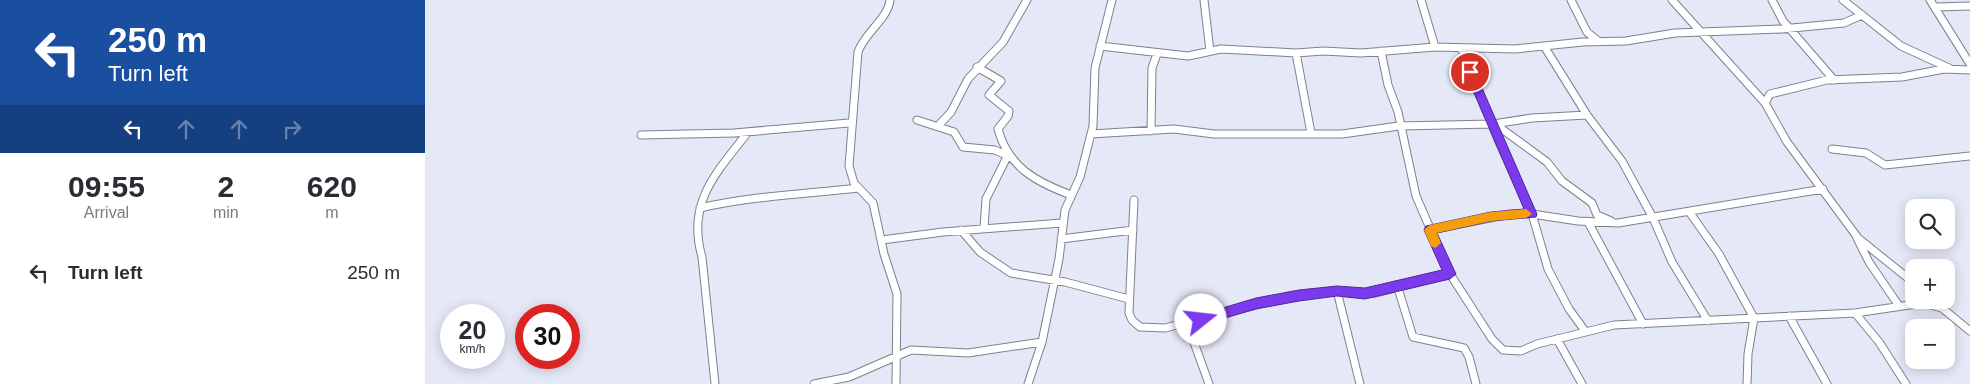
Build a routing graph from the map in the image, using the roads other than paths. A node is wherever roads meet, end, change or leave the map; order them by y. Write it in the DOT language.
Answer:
graph roads {
  1 [pos="890,0"];
  2 [pos="1027,0"];
  3 [pos="1112,0"];
  4 [pos="1204,0"];
  5 [pos="1421,0"];
  6 [pos="1571,0"];
  7 [pos="1672,0"];
  8 [pos="1772,0"];
  9 [pos="1843,0"];
  10 [pos="1930,0"];
  11 [pos="1970,6"];
  12 [pos="1936,7"];
  13 [pos="1862,15"];
  14 [pos="1790,28"];
  15 [pos="1701,33"];
  16 [pos="1599,42"];
  17 [pos="1100,46"];
  18 [pos="1544,46"];
  19 [pos="1435,47"];
  20 [pos="1461,48"];
  21 [pos="1211,51"];
  22 [pos="1381,51"];
  23 [pos="1296,53"];
  24 [pos="1157,54"];
  25 [pos="1970,64"];
  26 [pos="977,67"];
  27 [pos="1952,69"];
  28 [pos="1970,70"];
  29 [pos="1834,80"];
  30 [pos="1765,103"];
  31 [pos="1587,115"];
  32 [pos="917,120"];
  33 [pos="849,123"];
  34 [pos="1494,124"];
  35 [pos="938,126"];
  36 [pos="1399,126"];
  37 [pos="1151,131"];
  38 [pos="748,132"];
  39 [pos="1311,133"];
  40 [pos="641,134"];
  41 [pos="1091,134"];
  42 [pos="1832,149"];
  43 [pos="1007,156"];
  44 [pos="1970,156"];
  45 [pos="858,188"];
  46 [pos="1823,189"];
  47 [pos="1071,195"];
  48 [pos="1134,200"];
  49 [pos="700,208"];
  50 [pos="1690,213"];
  51 [pos="1531,214"];
  52 [pos="1653,218"];
  53 [pos="1588,222"];
  54 [pos="1062,223"];
  55 [pos="1618,223"];
  56 [pos="984,228"];
  57 [pos="961,230"];
  58 [pos="1133,230"];
  59 [pos="1430,230"];
  60 [pos="1856,235"];
  61 [pos="1061,239"];
  62 [pos="882,240"];
  63 [pos="1450,274"];
  64 [pos="1905,276"];
  65 [pos="1053,279"];
  66 [pos="1398,288"];
  67 [pos="1337,291"];
  68 [pos="1129,299"];
  69 [pos="1905,305"];
  70 [pos="1899,306"];
  71 [pos="1942,309"];
  72 [pos="1855,313"];
  73 [pos="1789,316"];
  74 [pos="1754,318"];
  75 [pos="1708,321"];
  76 [pos="1187,323"];
  77 [pos="1643,324"];
  78 [pos="1585,331"];
  79 [pos="1970,331"];
  80 [pos="1557,339"];
  81 [pos="1042,342"];
  82 [pos="895,356"];
  83 [pos="715,384"];
  84 [pos="814,384"];
  85 [pos="896,384"];
  86 [pos="1028,384"];
  87 [pos="1209,384"];
  88 [pos="1360,384"];
  89 [pos="1476,384"];
  90 [pos="1583,384"];
  91 [pos="1747,384"];
  92 [pos="1827,384"];
  93 [pos="1906,384"];
  1 -- 33 [label="street"];
  2 -- 26 [label="street"];
  3 -- 17 [label="street"];
  4 -- 21 [label="street"];
  5 -- 19 [label="street"];
  6 -- 16 [label="street"];
  7 -- 15 [label="street"];
  8 -- 14 [label="street"];
  9 -- 13 [label="street"];
  10 -- 12 [label="street"];
  11 -- 12 [label="street"];
  12 -- 25 [label="street"];
  13 -- 14 [label="street"];
  13 -- 27 [label="street"];
  14 -- 15 [label="street"];
  14 -- 29 [label="street"];
  15 -- 16 [label="street"];
  15 -- 30 [label="street"];
  16 -- 18 [label="street"];
  17 -- 24 [label="street"];
  17 -- 41 [label="street"];
  18 -- 20 [label="street"];
  18 -- 31 [label="street"];
  19 -- 20 [label="street"];
  19 -- 22 [label="street"];
  20 -- 34 [label="street"];
  21 -- 23 [label="street"];
  21 -- 24 [label="street"];
  22 -- 23 [label="street"];
  22 -- 36 [label="street"];
  23 -- 39 [label="street"];
  24 -- 37 [label="street"];
  26 -- 35 [label="street"];
  26 -- 43 [label="street"];
  27 -- 28 [label="street"];
  27 -- 29 [label="street"];
  29 -- 30 [label="street"];
  30 -- 46 [label="street"];
  31 -- 34 [label="street"];
  31 -- 52 [label="street"];
  32 -- 35 [label="street"];
  33 -- 38 [label="street"];
  33 -- 45 [label="street"];
  34 -- 36 [label="street"];
  34 -- 51 [label="street"];
  34 -- 55 [label="street"];
  35 -- 43 [label="street"];
  36 -- 39 [label="street"];
  36 -- 59 [label="street"];
  37 -- 39 [label="street"];
  37 -- 41 [label="street"];
  38 -- 40 [label="street"];
  38 -- 49 [label="street"];
  41 -- 47 [label="street"];
  42 -- 44 [label="street"];
  43 -- 47 [label="street"];
  43 -- 56 [label="street"];
  45 -- 49 [label="street"];
  45 -- 62 [label="street"];
  46 -- 50 [label="street"];
  46 -- 60 [label="street"];
  47 -- 54 [label="street"];
  48 -- 58 [label="street"];
  49 -- 83 [label="street"];
  50 -- 52 [label="street"];
  50 -- 74 [label="street"];
  51 -- 53 [label="street"];
  51 -- 59 [label="street"];
  51 -- 78 [label="street"];
  52 -- 55 [label="street"];
  52 -- 75 [label="street"];
  53 -- 55 [label="street"];
  53 -- 77 [label="street"];
  54 -- 56 [label="street"];
  54 -- 61 [label="street"];
  56 -- 57 [label="street"];
  57 -- 62 [label="street"];
  57 -- 65 [label="street"];
  58 -- 61 [label="street"];
  58 -- 68 [label="street"];
  59 -- 63 [label="street"];
  60 -- 64 [label="street"];
  60 -- 70 [label="street"];
  61 -- 65 [label="street"];
  62 -- 82 [label="street"];
  63 -- 66 [label="street"];
  63 -- 80 [label="street"];
  65 -- 68 [label="street"];
  65 -- 81 [label="street"];
  66 -- 67 [label="street"];
  66 -- 89 [label="street"];
  67 -- 76 [label="street"];
  67 -- 88 [label="street"];
  68 -- 76 [label="street"];
  69 -- 70 [label="street"];
  70 -- 72 [label="street"];
  71 -- 79 [label="street"];
  72 -- 73 [label="street"];
  72 -- 93 [label="street"];
  73 -- 74 [label="street"];
  73 -- 92 [label="street"];
  74 -- 75 [label="street"];
  74 -- 91 [label="street"];
  75 -- 77 [label="street"];
  76 -- 87 [label="street"];
  77 -- 78 [label="street"];
  78 -- 80 [label="street"];
  80 -- 90 [label="street"];
  81 -- 82 [label="street"];
  81 -- 86 [label="street"];
  82 -- 84 [label="street"];
  82 -- 85 [label="street"];
}
